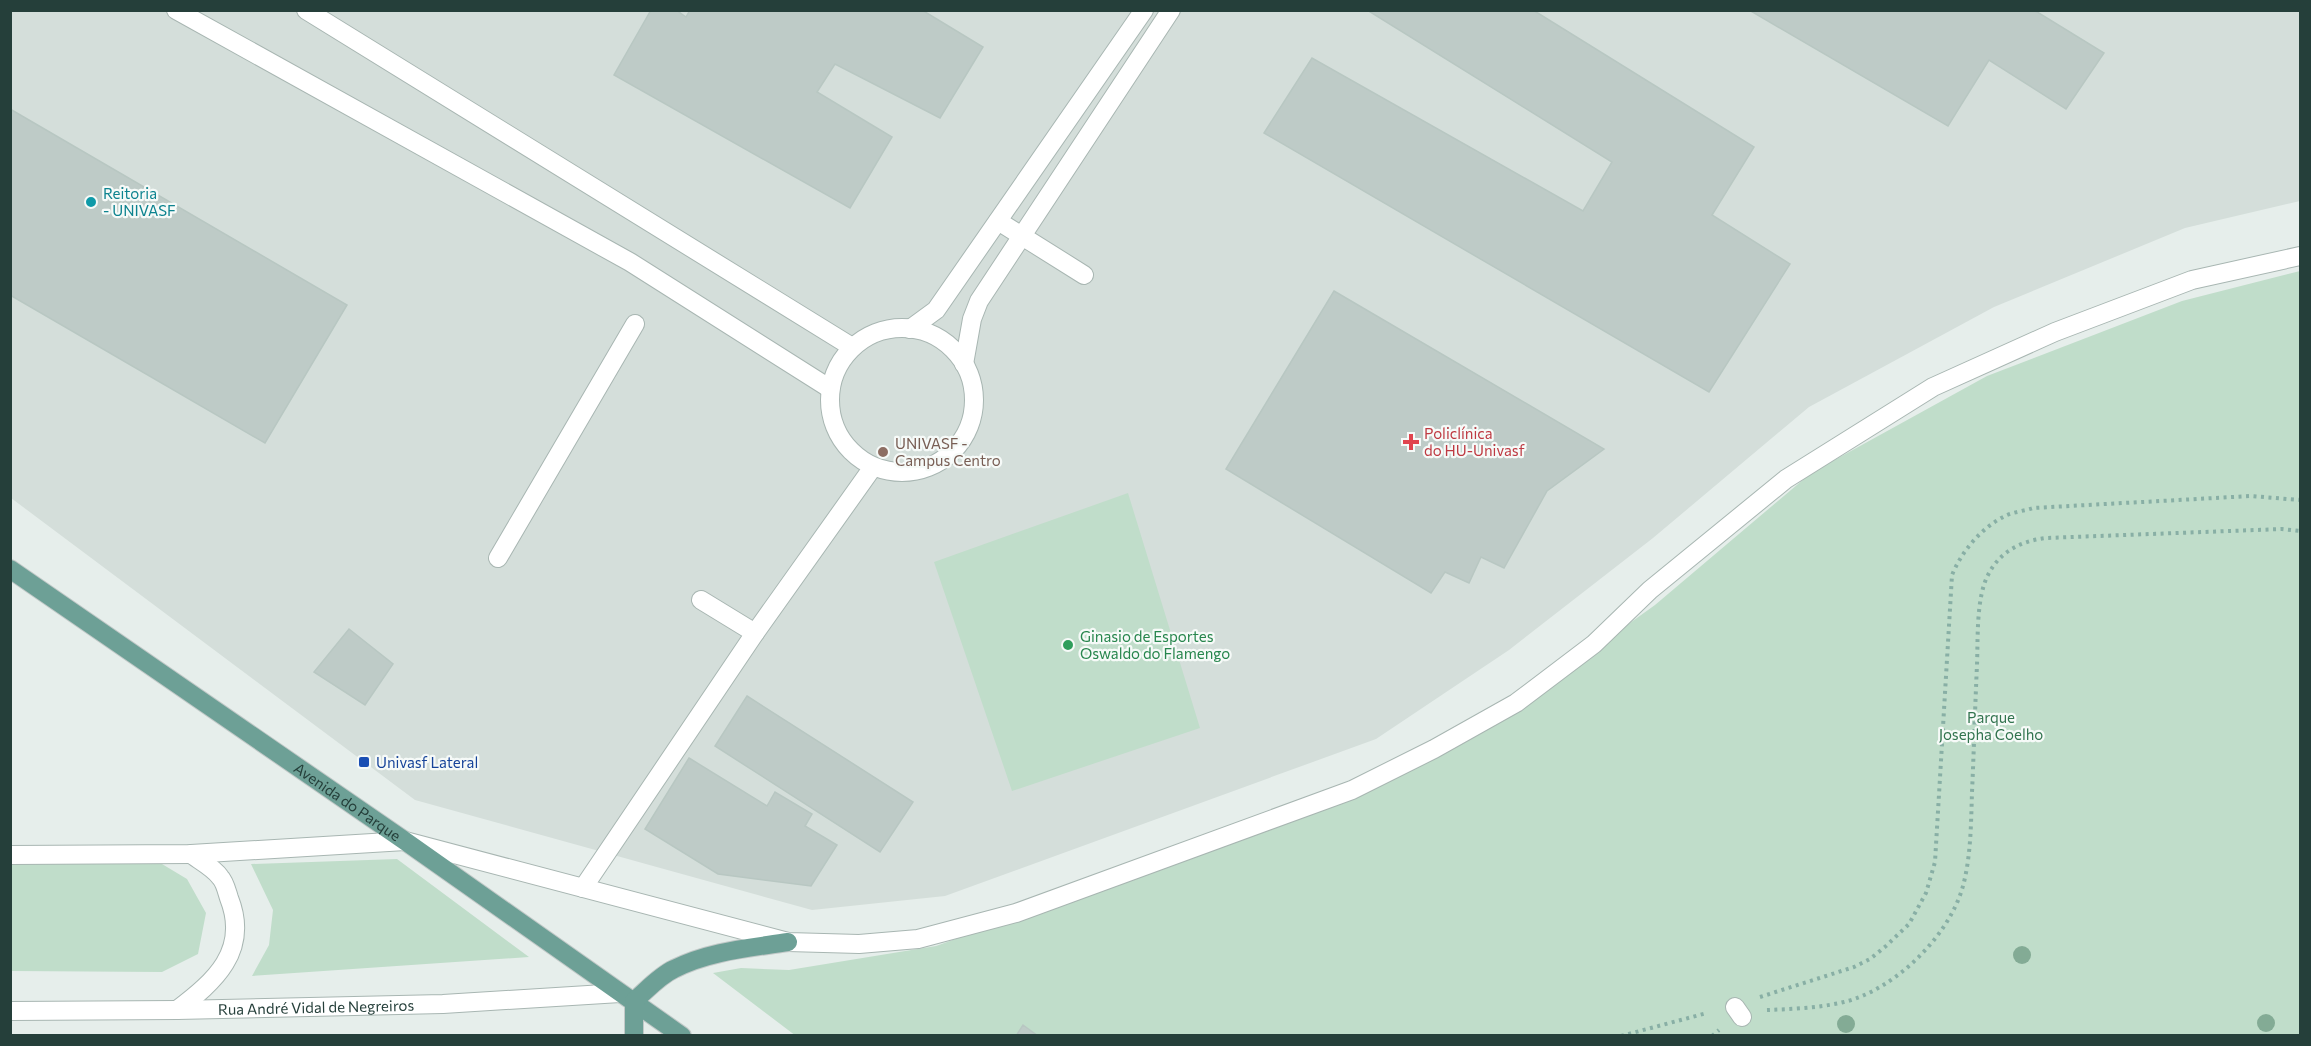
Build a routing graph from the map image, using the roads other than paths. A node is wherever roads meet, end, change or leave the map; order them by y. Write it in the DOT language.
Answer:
graph roads {
  1 [pos="176,10"];
  2 [pos="306,10"];
  3 [pos="1144,10"];
  4 [pos="1171,10"];
  5 [pos="998,221"];
  6 [pos="1022,236"];
  7 [pos="2301,256"];
  8 [pos="1084,275"];
  9 [pos="635,324"];
  10 [pos="910,329"];
  11 [pos="852,347"];
  12 [pos="964,364"];
  13 [pos="829,388"];
  14 [pos="873,467"];
  15 [pos="498,558"];
  16 [pos="10,569"];
  17 [pos="701,600"];
  18 [pos="755,633"];
  19 [pos="405,841"];
  20 [pos="190,854"];
  21 [pos="10,855"];
  22 [pos="583,888"];
  23 [pos="788,942"];
  24 [pos="627,997"];
  25 [pos="177,1010"];
  26 [pos="10,1011"];
  27 [pos="634,1035"];
  28 [pos="681,1035"];
  1 -- 13 [label="street"];
  2 -- 11 [label="street"];
  3 -- 5 [label="street"];
  4 -- 6 [label="street"];
  5 -- 6 [label="street"];
  5 -- 10 [label="street"];
  6 -- 8 [label="street"];
  6 -- 12 [label="street"];
  7 -- 23 [label="street"];
  9 -- 15 [label="street"];
  10 -- 11 [label="street"];
  10 -- 12 [label="street"];
  11 -- 13 [label="street"];
  12 -- 14 [label="street"];
  13 -- 14 [label="street"];
  14 -- 18 [label="street"];
  16 -- 19 [label="main road, Avenida do Parque"];
  17 -- 18 [label="street"];
  18 -- 22 [label="street"];
  19 -- 20 [label="street"];
  19 -- 22 [label="street"];
  19 -- 24 [label="main road, Avenida do Parque"];
  20 -- 21 [label="street"];
  20 -- 25 [label="street"];
  22 -- 23 [label="street"];
  23 -- 24 [label="main road"];
  24 -- 25 [label="street, Rua André Vidal de Negreiros"];
  24 -- 27 [label="main road"];
  24 -- 28 [label="main road, Avenida do Parque"];
  25 -- 26 [label="street, Rua André Vidal de Negreiros"];
}
